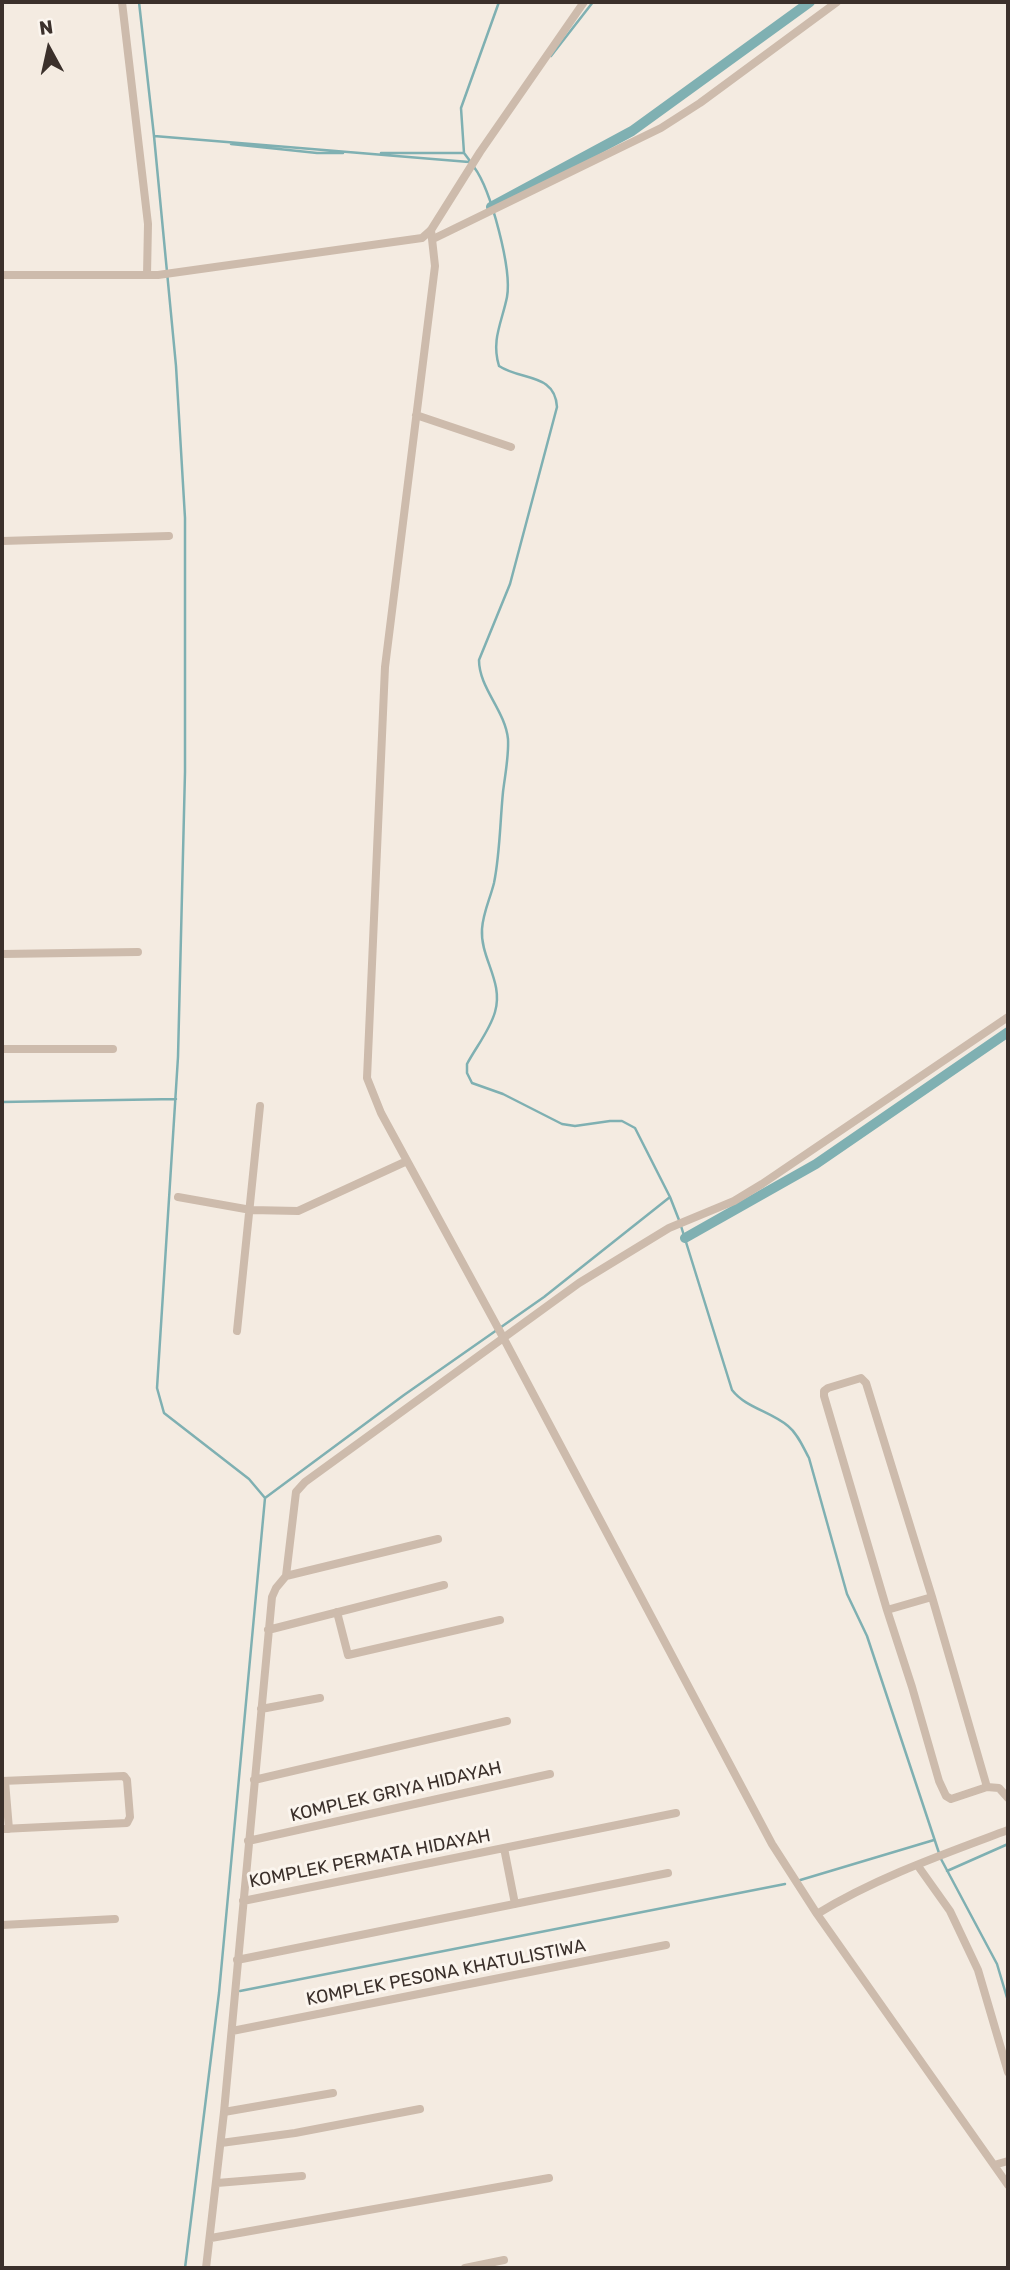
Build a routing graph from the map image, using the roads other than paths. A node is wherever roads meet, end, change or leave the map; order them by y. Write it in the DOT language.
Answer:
graph roads {
  1 [pos="122,2"];
  2 [pos="584,2"];
  3 [pos="837,2"];
  4 [pos="432,234"];
  5 [pos="2,275"];
  6 [pos="147,275"];
  7 [pos="416,415"];
  8 [pos="511,447"];
  9 [pos="169,536"];
  10 [pos="2,541"];
  11 [pos="138,952"];
  12 [pos="2,954"];
  13 [pos="1008,1017"];
  14 [pos="2,1049"];
  15 [pos="113,1049"];
  16 [pos="260,1105"];
  17 [pos="407,1161"];
  18 [pos="177,1197"];
  19 [pos="251,1210"];
  20 [pos="237,1331"];
  21 [pos="503,1336"];
  22 [pos="438,1539"];
  23 [pos="286,1576"];
  24 [pos="444,1585"];
  25 [pos="932,1597"];
  26 [pos="887,1610"];
  27 [pos="337,1612"];
  28 [pos="500,1620"];
  29 [pos="268,1630"];
  30 [pos="320,1698"];
  31 [pos="261,1709"];
  32 [pos="507,1721"];
  33 [pos="550,1774"];
  34 [pos="254,1780"];
  35 [pos="3,1781"];
  36 [pos="987,1787"];
  37 [pos="1008,1798"];
  38 [pos="676,1813"];
  39 [pos="5,1829"];
  40 [pos="1008,1830"];
  41 [pos="248,1841"];
  42 [pos="504,1848"];
  43 [pos="918,1866"];
  44 [pos="668,1873"];
  45 [pos="243,1901"];
  46 [pos="515,1904"];
  47 [pos="817,1914"];
  48 [pos="115,1919"];
  49 [pos="2,1925"];
  50 [pos="666,1945"];
  51 [pos="237,1960"];
  52 [pos="232,2031"];
  53 [pos="1008,2072"];
  54 [pos="333,2093"];
  55 [pos="419,2109"];
  56 [pos="224,2112"];
  57 [pos="221,2143"];
  58 [pos="1008,2161"];
  59 [pos="994,2165"];
  60 [pos="302,2175"];
  61 [pos="549,2178"];
  62 [pos="216,2183"];
  63 [pos="1008,2185"];
  64 [pos="211,2238"];
  65 [pos="504,2260"];
  66 [pos="206,2268"];
  67 [pos="466,2268"];
  1 -- 6 [label="street"];
  2 -- 4 [label="street"];
  3 -- 4 [label="street"];
  4 -- 6 [label="street"];
  4 -- 7 [label="street"];
  5 -- 6 [label="street"];
  7 -- 8 [label="street"];
  7 -- 17 [label="street"];
  9 -- 10 [label="street"];
  11 -- 12 [label="street"];
  13 -- 21 [label="street"];
  14 -- 15 [label="street"];
  16 -- 19 [label="street"];
  17 -- 19 [label="street"];
  17 -- 21 [label="street"];
  18 -- 19 [label="street"];
  19 -- 20 [label="street"];
  21 -- 23 [label="street"];
  21 -- 47 [label="street"];
  22 -- 23 [label="street"];
  23 -- 29 [label="street"];
  24 -- 27 [label="street"];
  25 -- 26 [label="street"];
  25 -- 26 [label="street"];
  25 -- 36 [label="street"];
  26 -- 36 [label="street"];
  27 -- 28 [label="street"];
  27 -- 29 [label="street"];
  29 -- 31 [label="street"];
  30 -- 31 [label="street"];
  31 -- 34 [label="street"];
  32 -- 34 [label="street"];
  33 -- 41 [label="street, KOMPLEK GRIYA HIDAYAH"];
  34 -- 41 [label="street"];
  35 -- 39 [label="street"];
  35 -- 39 [label="street"];
  36 -- 37 [label="street"];
  38 -- 42 [label="street, KOMPLEK PERMATA HIDAYAH"];
  40 -- 43 [label="street"];
  41 -- 45 [label="street"];
  42 -- 45 [label="street, KOMPLEK PERMATA HIDAYAH"];
  42 -- 46 [label="street"];
  43 -- 47 [label="street"];
  43 -- 53 [label="street"];
  44 -- 46 [label="street"];
  45 -- 51 [label="street"];
  46 -- 51 [label="street"];
  47 -- 59 [label="street"];
  48 -- 49 [label="street"];
  50 -- 52 [label="street, KOMPLEK PESONA KHATULISTIWA"];
  51 -- 52 [label="street"];
  52 -- 56 [label="street"];
  54 -- 56 [label="street"];
  55 -- 57 [label="street"];
  56 -- 57 [label="street"];
  57 -- 62 [label="street"];
  58 -- 59 [label="street"];
  59 -- 63 [label="street"];
  60 -- 62 [label="street"];
  61 -- 64 [label="street"];
  62 -- 64 [label="street"];
  64 -- 66 [label="street"];
  65 -- 67 [label="street"];
}
